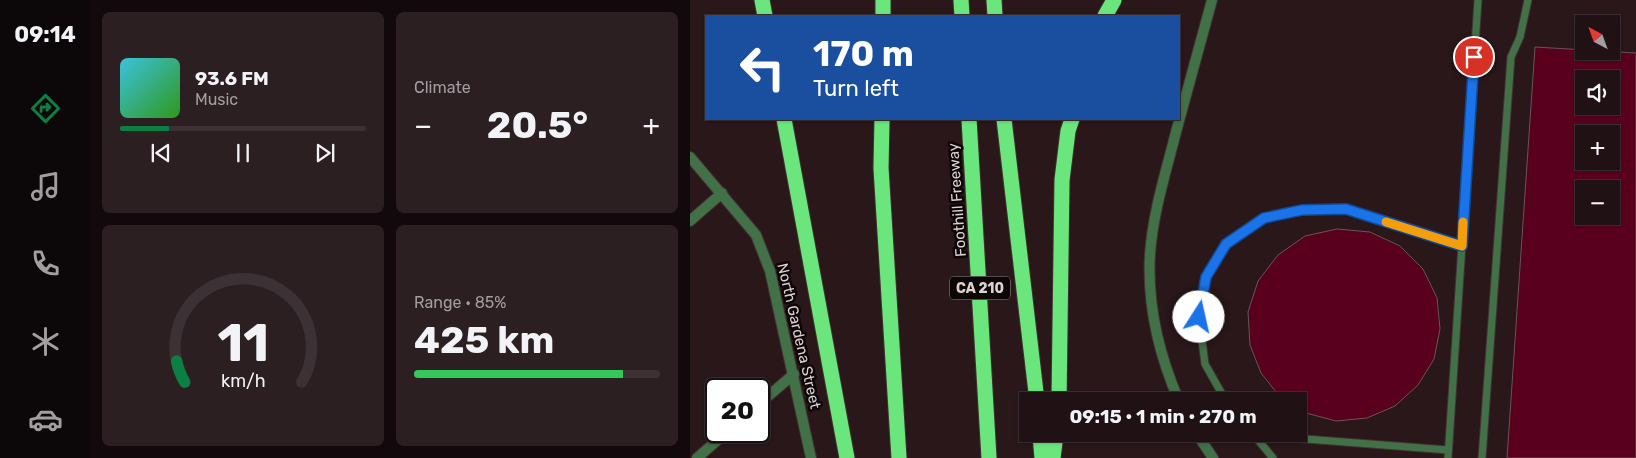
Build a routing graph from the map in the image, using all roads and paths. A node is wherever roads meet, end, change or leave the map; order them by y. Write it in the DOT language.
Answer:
graph roads {
  1 [pos="762,0"];
  2 [pos="883,0"];
  3 [pos="961,0"];
  4 [pos="994,0"];
  5 [pos="1114,0"];
  6 [pos="1212,0"];
  7 [pos="1478,0"];
  8 [pos="1528,0"];
  9 [pos="764,15"];
  10 [pos="883,15"];
  11 [pos="962,15"];
  12 [pos="995,15"];
  13 [pos="1106,15"];
  14 [pos="784,120"];
  15 [pos="882,120"];
  16 [pos="969,120"];
  17 [pos="1004,120"];
  18 [pos="1072,120"];
  19 [pos="690,157"];
  20 [pos="722,193"];
  21 [pos="690,221"];
  22 [pos="1462,246"];
  23 [pos="794,374"];
  24 [pos="1036,392"];
  25 [pos="1059,392"];
  26 [pos="1175,392"];
  27 [pos="1221,392"];
  28 [pos="770,395"];
  29 [pos="1307,440"];
  30 [pos="1041,442"];
  31 [pos="1055,442"];
  32 [pos="1202,442"];
  33 [pos="1260,442"];
  34 [pos="714,443"];
  35 [pos="1448,454"];
  36 [pos="697,458"];
  37 [pos="811,458"];
  38 [pos="847,458"];
  39 [pos="899,458"];
  40 [pos="989,458"];
  41 [pos="1042,458"];
  42 [pos="1053,458"];
  43 [pos="1213,458"];
  44 [pos="1273,458"];
  45 [pos="1482,458"];
  1 -- 9 [label="highway"];
  2 -- 10 [label="highway"];
  3 -- 11 [label="highway"];
  4 -- 12 [label="highway"];
  5 -- 13 [label="highway"];
  6 -- 26 [label="street"];
  7 -- 22 [label="lane"];
  8 -- 45 [label="lane"];
  14 -- 38 [label="highway"];
  15 -- 39 [label="highway"];
  16 -- 40 [label="highway, Foothill Freeway / CA 210"];
  17 -- 24 [label="highway"];
  18 -- 25 [label="highway"];
  19 -- 20 [label="street, North Gardena Street"];
  20 -- 21 [label="street"];
  20 -- 23 [label="street, North Gardena Street"];
  22 -- 27 [label="lane"];
  22 -- 35 [label="lane"];
  23 -- 28 [label="street"];
  23 -- 37 [label="street, North Gardena Street"];
  29 -- 35 [label="lane"];
  30 -- 41 [label="highway"];
  31 -- 42 [label="highway"];
  32 -- 43 [label="street"];
  33 -- 44 [label="lane"];
  34 -- 36 [label="street"];
}
